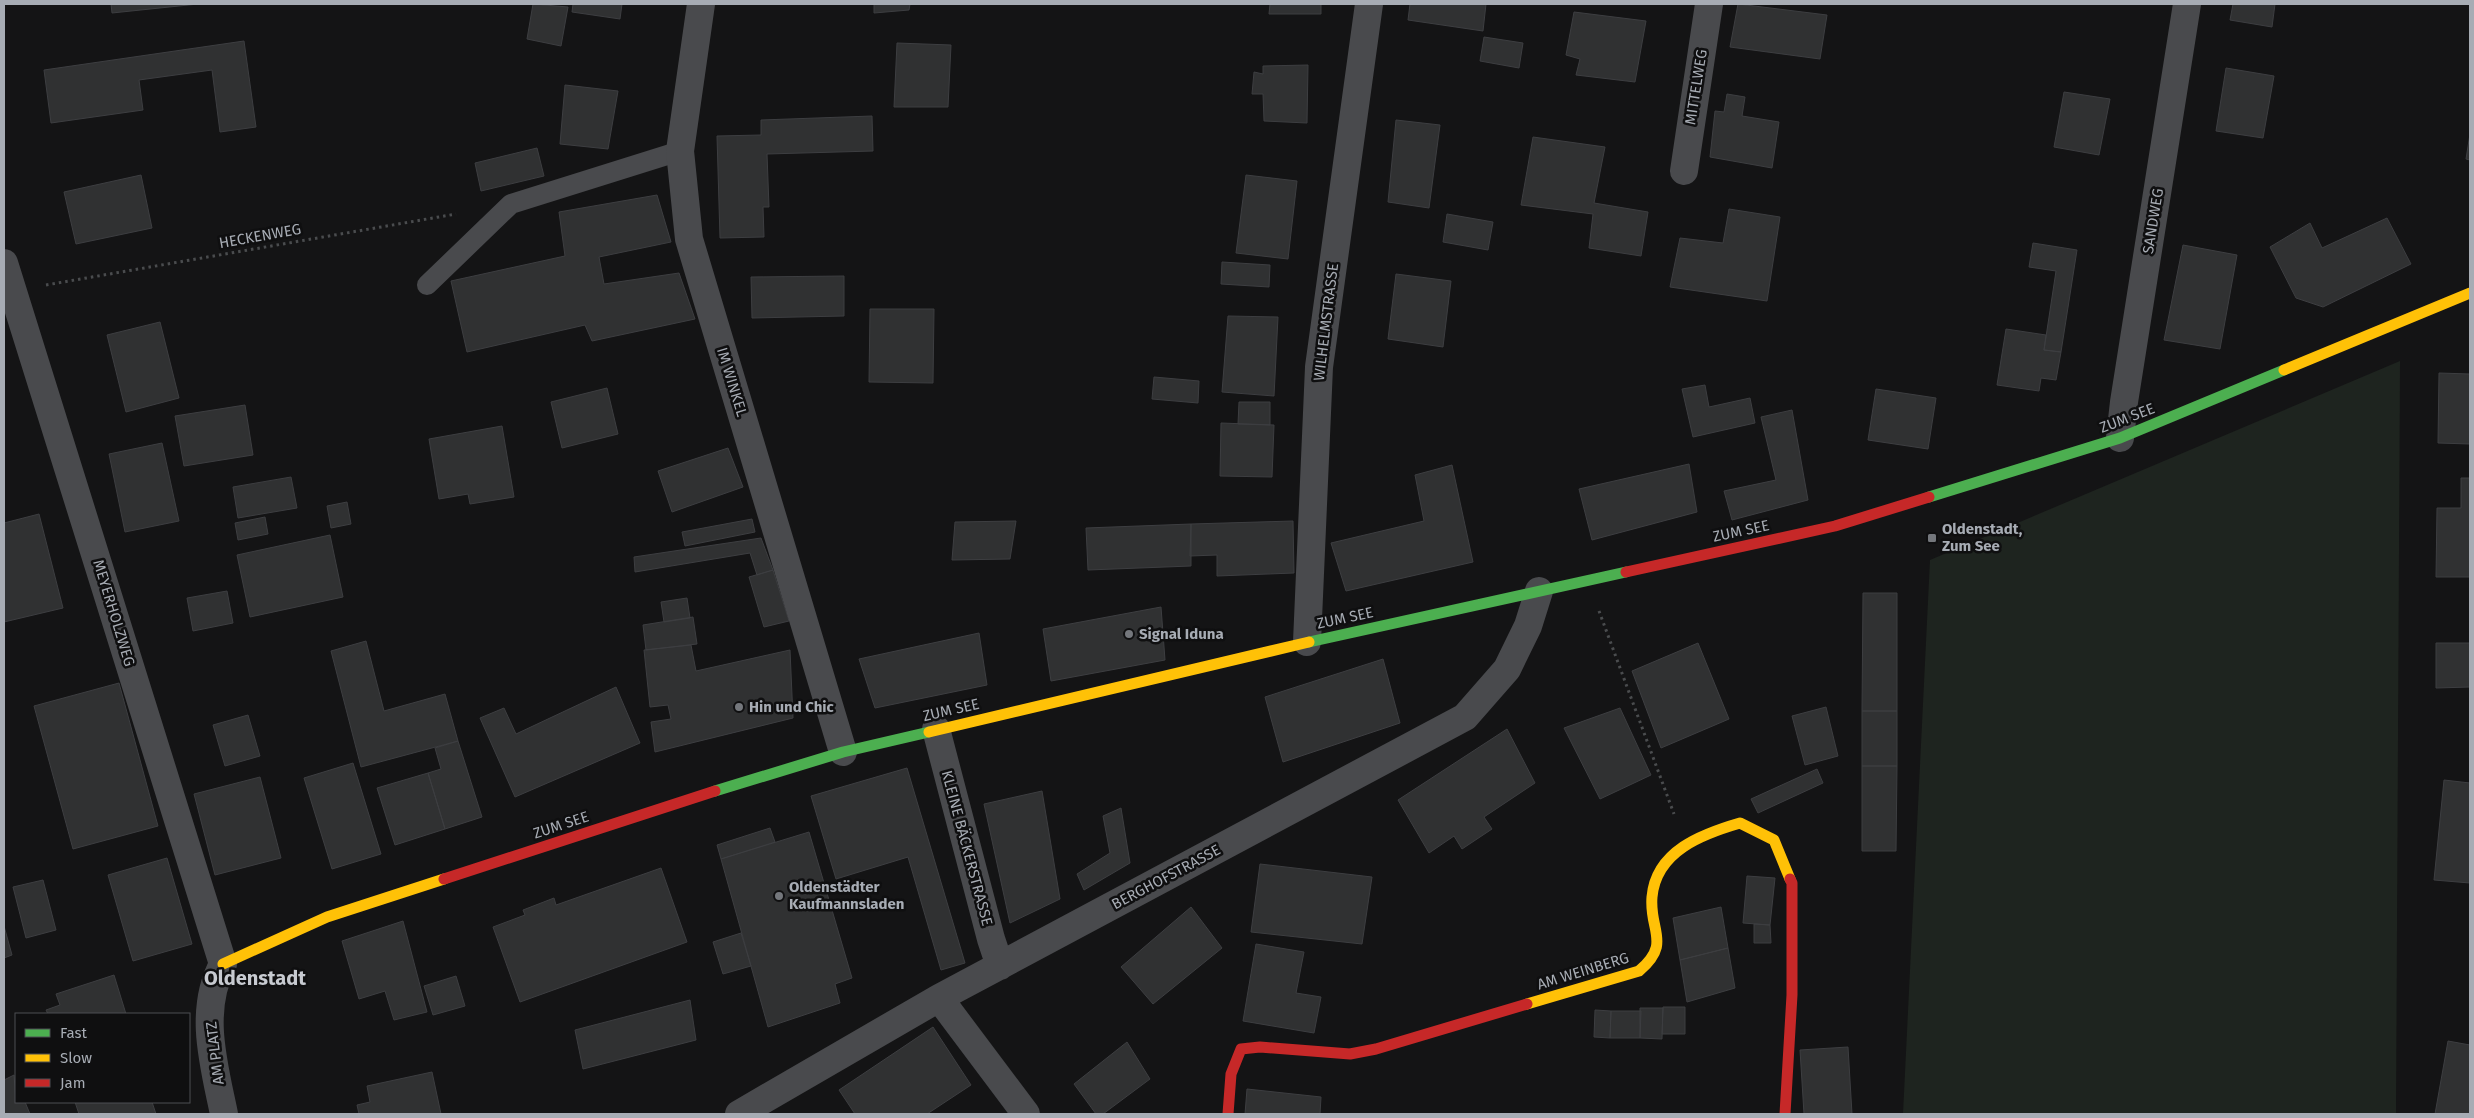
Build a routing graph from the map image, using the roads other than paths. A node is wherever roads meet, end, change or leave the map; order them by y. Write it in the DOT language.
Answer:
graph roads {
  1 [pos="701,4"];
  2 [pos="1369,4"];
  3 [pos="1709,4"];
  4 [pos="2188,4"];
  5 [pos="680,151"];
  6 [pos="1684,171"];
  7 [pos="4,263"];
  8 [pos="427,285"];
  9 [pos="2470,293"];
  10 [pos="2120,438"];
  11 [pos="1539,591"];
  12 [pos="1308,642"];
  13 [pos="936,729"];
  14 [pos="844,752"];
  15 [pos="223,964"];
  16 [pos="1000,966"];
  17 [pos="939,998"];
  18 [pos="224,1114"];
  19 [pos="739,1114"];
  20 [pos="1026,1114"];
  21 [pos="1228,1114"];
  22 [pos="1785,1114"];
  1 -- 5 [label="street, IM WINKEL"];
  2 -- 12 [label="street, WILHELMSTRASSE"];
  3 -- 6 [label="street, MITTELWEG"];
  4 -- 10 [label="street, SANDWEG"];
  5 -- 8 [label="lane"];
  5 -- 14 [label="street, IM WINKEL"];
  7 -- 15 [label="street, MEYERHOLZWEG"];
  9 -- 10 [label="street, ZUM SEE"];
  10 -- 11 [label="street, ZUM SEE"];
  11 -- 12 [label="street, ZUM SEE"];
  11 -- 16 [label="street, BERGHOFSTRASSE"];
  12 -- 13 [label="street, ZUM SEE"];
  13 -- 14 [label="street, ZUM SEE"];
  13 -- 16 [label="street, KLEINE BÄCKERSTRASSE"];
  14 -- 15 [label="street, ZUM SEE"];
  15 -- 18 [label="street, AM PLATZ"];
  16 -- 17 [label="street, BERGHOFSTRASSE"];
  17 -- 19 [label="street, BERGHOFSTRASSE"];
  17 -- 20 [label="street"];
  21 -- 22 [label="street, AM WEINBERG"];
}
